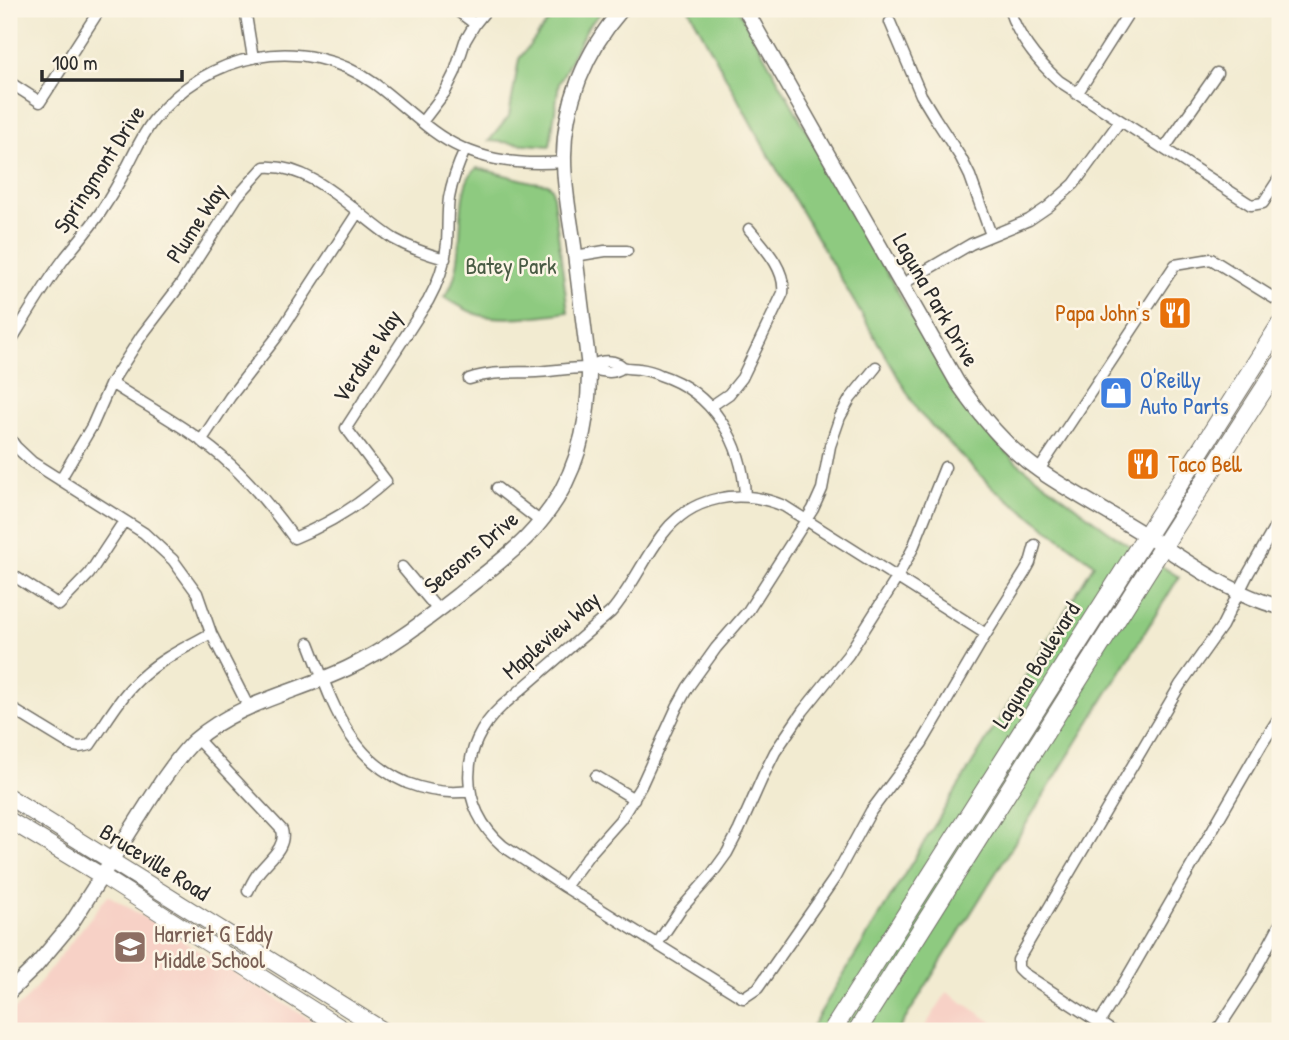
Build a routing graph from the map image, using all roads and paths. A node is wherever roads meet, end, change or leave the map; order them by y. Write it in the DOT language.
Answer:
graph roads {
  1 [pos="100,9"];
  2 [pos="245,9"];
  3 [pos="455,9"];
  4 [pos="487,9"];
  5 [pos="622,9"];
  6 [pos="744,9"];
  7 [pos="1009,9"];
  8 [pos="1131,9"];
  9 [pos="890,22"];
  10 [pos="475,24"];
  11 [pos="253,58"];
  12 [pos="1217,73"];
  13 [pos="9,82"];
  14 [pos="1077,94"];
  15 [pos="1120,121"];
  16 [pos="422,122"];
  17 [pos="1164,149"];
  18 [pos="465,150"];
  19 [pos="564,162"];
  20 [pos="1280,177"];
  21 [pos="358,212"];
  22 [pos="749,229"];
  23 [pos="991,235"];
  24 [pos="627,251"];
  25 [pos="575,256"];
  26 [pos="445,259"];
  27 [pos="901,285"];
  28 [pos="1280,302"];
  29 [pos="1280,325"];
  30 [pos="9,344"];
  31 [pos="1280,364"];
  32 [pos="876,367"];
  33 [pos="589,368"];
  34 [pos="470,379"];
  35 [pos="111,383"];
  36 [pos="709,407"];
  37 [pos="9,437"];
  38 [pos="201,441"];
  39 [pos="945,467"];
  40 [pos="1039,470"];
  41 [pos="60,480"];
  42 [pos="498,488"];
  43 [pos="745,496"];
  44 [pos="1280,518"];
  45 [pos="124,520"];
  46 [pos="806,520"];
  47 [pos="541,522"];
  48 [pos="1146,536"];
  49 [pos="1035,545"];
  50 [pos="1163,546"];
  51 [pos="402,567"];
  52 [pos="9,577"];
  53 [pos="897,578"];
  54 [pos="1239,592"];
  55 [pos="1280,607"];
  56 [pos="438,611"];
  57 [pos="211,633"];
  58 [pos="986,634"];
  59 [pos="309,643"];
  60 [pos="323,679"];
  61 [pos="248,706"];
  62 [pos="9,707"];
  63 [pos="1280,716"];
  64 [pos="197,739"];
  65 [pos="596,776"];
  66 [pos="470,791"];
  67 [pos="9,797"];
  68 [pos="634,799"];
  69 [pos="9,820"];
  70 [pos="111,861"];
  71 [pos="102,876"];
  72 [pos="565,887"];
  73 [pos="248,891"];
  74 [pos="1280,924"];
  75 [pos="657,944"];
  76 [pos="9,992"];
  77 [pos="1099,1023"];
  78 [pos="346,1031"];
  79 [pos="384,1031"];
  80 [pos="832,1031"];
  81 [pos="857,1031"];
  82 [pos="1112,1031"];
  83 [pos="1217,1031"];
  1 -- 13 [label="street"];
  2 -- 11 [label="street"];
  3 -- 10 [label="street"];
  4 -- 10 [label="street"];
  5 -- 19 [label="street, Seasons Drive"];
  6 -- 27 [label="street, Laguna Park Drive"];
  7 -- 14 [label="street"];
  8 -- 14 [label="street"];
  9 -- 23 [label="street"];
  10 -- 16 [label="street"];
  11 -- 16 [label="street, Springmont Drive"];
  11 -- 30 [label="street, Springmont Drive"];
  12 -- 17 [label="street"];
  14 -- 15 [label="street"];
  15 -- 17 [label="street"];
  15 -- 23 [label="street"];
  16 -- 18 [label="street, Springmont Drive"];
  17 -- 20 [label="street"];
  18 -- 19 [label="street, Springmont Drive"];
  18 -- 26 [label="street, Verdure Way"];
  19 -- 25 [label="street, Seasons Drive"];
  21 -- 26 [label="street, Plume Way"];
  21 -- 35 [label="street, Plume Way"];
  21 -- 38 [label="street"];
  22 -- 36 [label="street"];
  23 -- 27 [label="street"];
  24 -- 25 [label="street"];
  25 -- 33 [label="street, Seasons Drive"];
  26 -- 38 [label="street, Verdure Way"];
  27 -- 40 [label="street, Laguna Park Drive"];
  28 -- 40 [label="street"];
  29 -- 48 [label="main road, Laguna Boulevard"];
  31 -- 50 [label="main road, Laguna Boulevard"];
  32 -- 46 [label="street"];
  33 -- 34 [label="street"];
  33 -- 36 [label="street"];
  33 -- 47 [label="street, Seasons Drive"];
  35 -- 38 [label="street, Verdure Way"];
  35 -- 41 [label="street, Plume Way"];
  36 -- 43 [label="street"];
  37 -- 41 [label="street"];
  39 -- 53 [label="street"];
  40 -- 48 [label="street, Laguna Park Drive"];
  41 -- 45 [label="street"];
  42 -- 47 [label="street"];
  43 -- 46 [label="street, Mapleview Way"];
  43 -- 66 [label="street, Mapleview Way"];
  44 -- 54 [label="street"];
  45 -- 52 [label="street"];
  45 -- 57 [label="street"];
  46 -- 53 [label="street, Mapleview Way"];
  46 -- 68 [label="street"];
  47 -- 56 [label="street, Seasons Drive"];
  48 -- 50 [label="street, Laguna Park Drive"];
  48 -- 80 [label="main road, Laguna Boulevard"];
  49 -- 58 [label="street"];
  50 -- 54 [label="street, Laguna Park Drive"];
  50 -- 81 [label="main road, Laguna Boulevard"];
  51 -- 56 [label="street"];
  53 -- 58 [label="street, Mapleview Way"];
  53 -- 75 [label="street"];
  54 -- 55 [label="street, Laguna Park Drive"];
  54 -- 77 [label="street"];
  56 -- 60 [label="street, Seasons Drive"];
  57 -- 61 [label="street"];
  57 -- 62 [label="street"];
  58 -- 75 [label="street, Mapleview Way"];
  59 -- 60 [label="street"];
  60 -- 61 [label="street, Seasons Drive"];
  60 -- 66 [label="street"];
  61 -- 64 [label="street, Seasons Drive"];
  63 -- 77 [label="street"];
  64 -- 70 [label="street, Seasons Drive"];
  64 -- 73 [label="street"];
  65 -- 68 [label="street"];
  66 -- 72 [label="street, Mapleview Way"];
  67 -- 70 [label="main road, Bruceville Road"];
  68 -- 72 [label="street"];
  69 -- 71 [label="main road, Bruceville Road"];
  70 -- 71 [label="street, Seasons Drive"];
  70 -- 79 [label="main road, Bruceville Road"];
  71 -- 76 [label="street, Seasons Drive"];
  71 -- 78 [label="main road, Bruceville Road"];
  72 -- 75 [label="street, Mapleview Way"];
  74 -- 83 [label="street"];
  77 -- 82 [label="street"];
}
